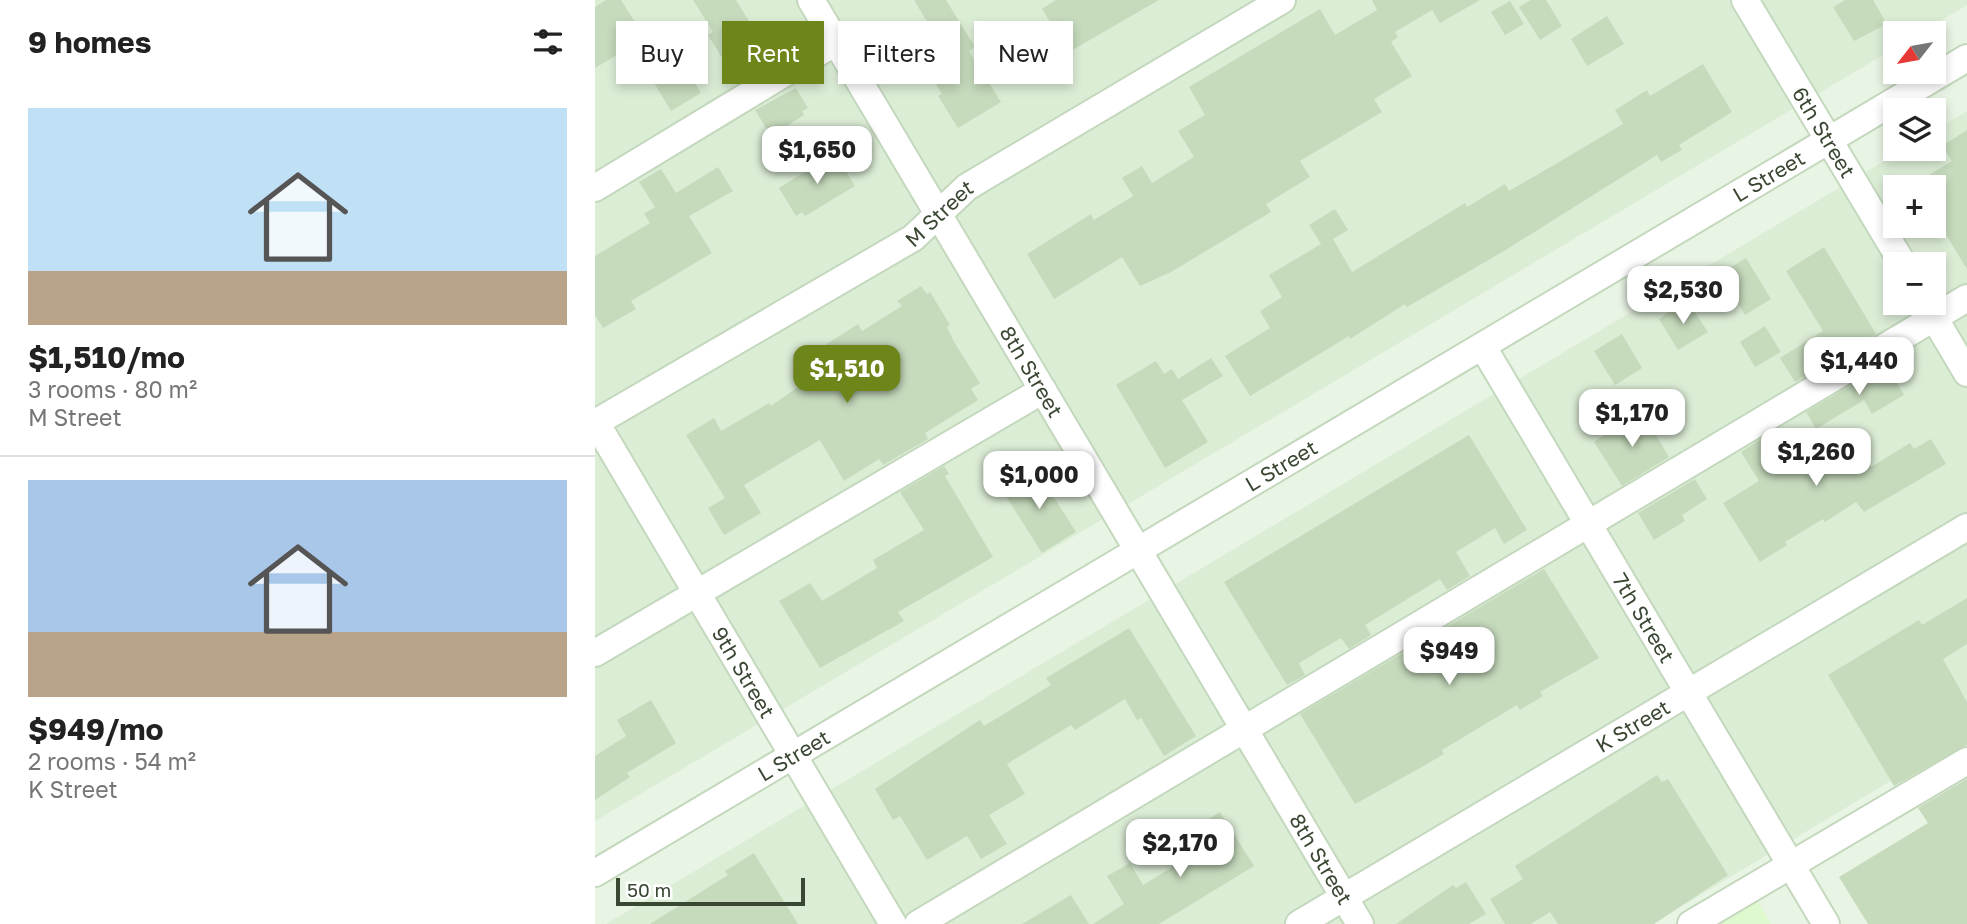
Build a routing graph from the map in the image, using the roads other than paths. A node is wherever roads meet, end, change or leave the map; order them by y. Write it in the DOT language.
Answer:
graph roads {
  1 [pos="811,0"];
  2 [pos="1282,0"];
  3 [pos="1745,0"];
  4 [pos="835,42"];
  5 [pos="1967,58"];
  6 [pos="1830,142"];
  7 [pos="595,188"];
  8 [pos="939,215"];
  9 [pos="1895,252"];
  10 [pos="1967,298"];
  11 [pos="1946,305"];
  12 [pos="1922,315"];
  13 [pos="1933,315"];
  14 [pos="1483,347"];
  15 [pos="1967,373"];
  16 [pos="1042,390"];
  17 [pos="595,422"];
  18 [pos="1587,522"];
  19 [pos="1967,527"];
  20 [pos="1137,550"];
  21 [pos="696,592"];
  22 [pos="595,653"];
  23 [pos="1689,693"];
  24 [pos="1243,727"];
  25 [pos="793,756"];
  26 [pos="1967,761"];
  27 [pos="1791,864"];
  28 [pos="595,873"];
  29 [pos="1344,897"];
  30 [pos="893,924"];
  31 [pos="918,924"];
  32 [pos="1299,924"];
  33 [pos="1360,924"];
  34 [pos="1691,924"];
  35 [pos="1826,924"];
  1 -- 4 [label="street, 8th Street"];
  2 -- 8 [label="street, M Street"];
  3 -- 6 [label="street, 6th Street"];
  4 -- 7 [label="street"];
  4 -- 8 [label="street, 8th Street"];
  5 -- 6 [label="street, L Street"];
  6 -- 9 [label="street, 6th Street"];
  6 -- 14 [label="street, L Street"];
  8 -- 16 [label="street, 8th Street"];
  8 -- 17 [label="street, M Street"];
  10 -- 11 [label="street"];
  12 -- 18 [label="street"];
  13 -- 15 [label="street"];
  14 -- 18 [label="street, 7th Street"];
  14 -- 20 [label="street, L Street"];
  16 -- 20 [label="street, 8th Street"];
  16 -- 21 [label="street"];
  17 -- 21 [label="street, 9th Street"];
  18 -- 23 [label="street, 7th Street"];
  18 -- 24 [label="street"];
  19 -- 23 [label="street, K Street"];
  20 -- 24 [label="street, 8th Street"];
  20 -- 25 [label="street, L Street"];
  21 -- 22 [label="street"];
  21 -- 25 [label="street, 9th Street"];
  23 -- 27 [label="street, 7th Street"];
  23 -- 29 [label="street, K Street"];
  24 -- 29 [label="street, 8th Street"];
  24 -- 31 [label="street"];
  25 -- 28 [label="street, L Street"];
  25 -- 30 [label="street, 9th Street"];
  26 -- 27 [label="street"];
  27 -- 34 [label="street"];
  27 -- 35 [label="street, 7th Street"];
  29 -- 32 [label="street, K Street"];
  29 -- 33 [label="street, 8th Street"];
}
